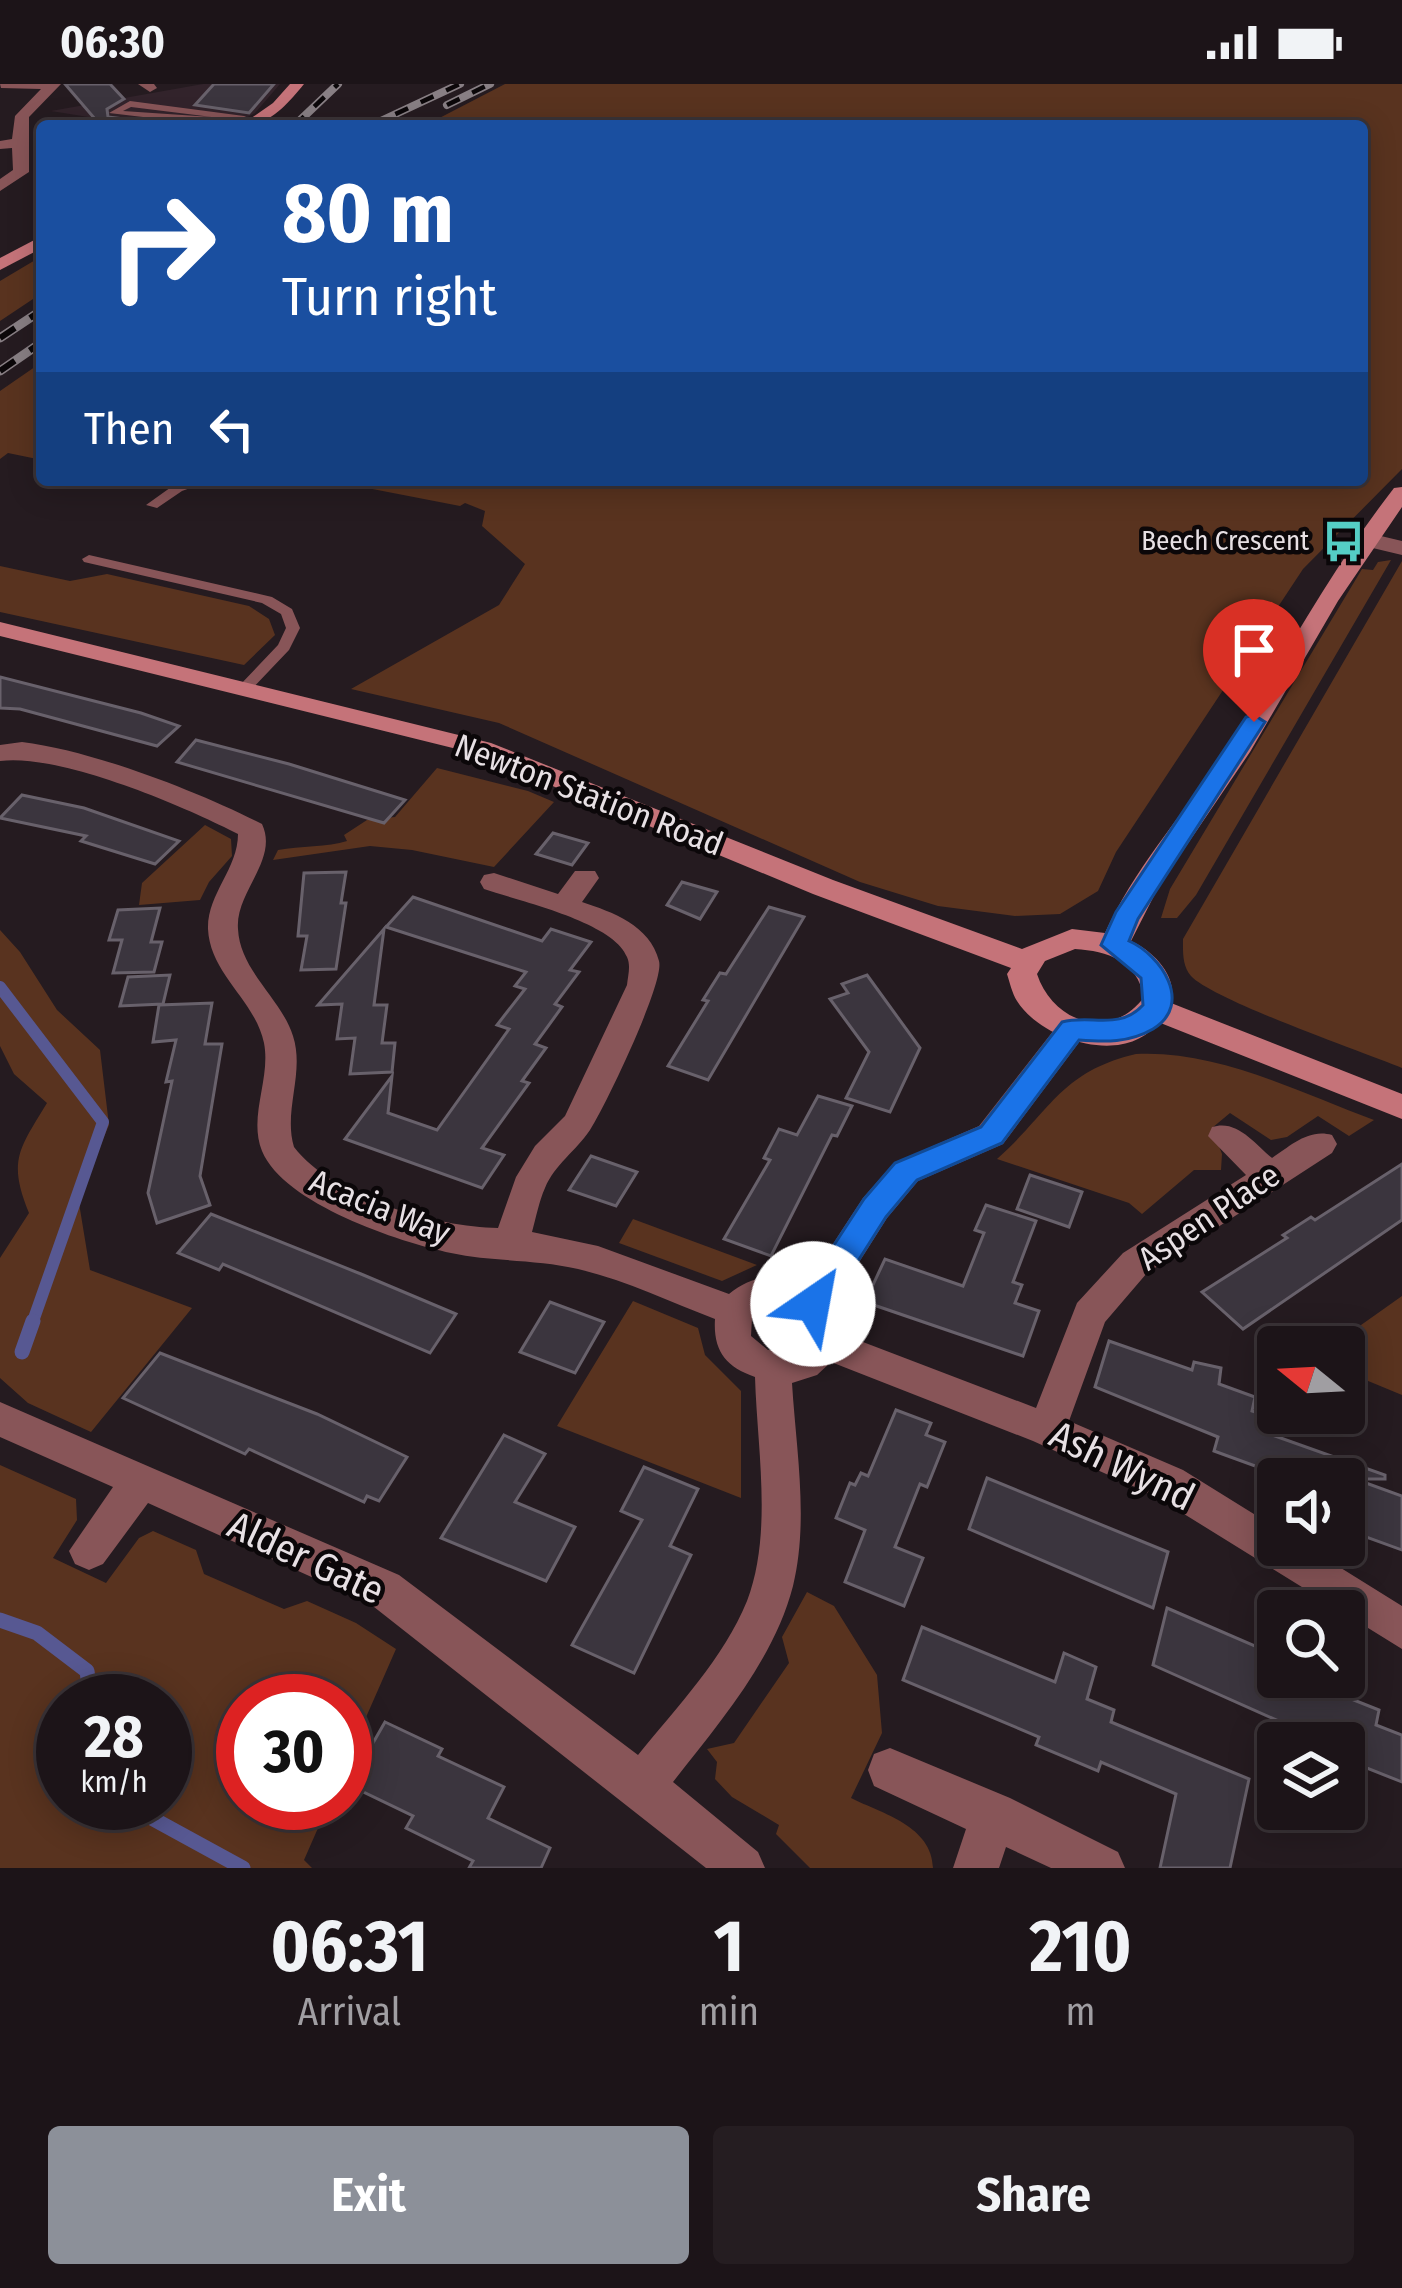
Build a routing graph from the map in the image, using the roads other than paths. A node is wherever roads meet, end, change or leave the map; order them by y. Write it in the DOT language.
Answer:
graph roads {
  1 [pos="1,84"];
  2 [pos="53,84"];
  3 [pos="297,84"];
  4 [pos="36,101"];
  5 [pos="60,102"];
  6 [pos="220,116"];
  7 [pos="190,120"];
  8 [pos="215,120"];
  9 [pos="235,120"];
  10 [pos="256,120"];
  11 [pos="19,142"];
  12 [pos="0,145"];
  13 [pos="0,186"];
  14 [pos="36,244"];
  15 [pos="0,265"];
  16 [pos="185,486"];
  17 [pos="1402,493"];
  18 [pos="152,505"];
  19 [pos="1364,539"];
  20 [pos="1402,548"];
  21 [pos="89,559"];
  22 [pos="0,629"];
  23 [pos="244,689"];
  24 [pos="0,753"];
  25 [pos="585,878"];
  26 [pos="494,882"];
  27 [pos="565,904"];
  28 [pos="1114,945"];
  29 [pos="1026,962"];
  30 [pos="1155,1010"];
  31 [pos="1072,1029"];
  32 [pos="1402,1106"];
  33 [pos="1224,1136"];
  34 [pos="1320,1144"];
  35 [pos="1270,1176"];
  36 [pos="511,1244"];
  37 [pos="813,1304"];
  38 [pos="734,1311"];
  39 [pos="823,1343"];
  40 [pos="772,1370"];
  41 [pos="0,1419"];
  42 [pos="1047,1429"];
  43 [pos="140,1482"];
  44 [pos="89,1551"];
  45 [pos="1402,1629"];
  46 [pos="890,1770"];
  47 [pos="642,1785"];
  48 [pos="994,1814"];
  49 [pos="742,1868"];
  50 [pos="976,1868"];
  51 [pos="1102,1868"];
  1 -- 2 [label="street"];
  2 -- 4 [label="street"];
  3 -- 10 [label="street"];
  4 -- 5 [label="street"];
  4 -- 11 [label="street"];
  6 -- 7 [label="lane"];
  6 -- 8 [label="lane"];
  6 -- 9 [label="lane"];
  11 -- 12 [label="street"];
  11 -- 13 [label="street"];
  14 -- 15 [label="street"];
  16 -- 18 [label="lane"];
  17 -- 19 [label="street"];
  19 -- 20 [label="street"];
  19 -- 28 [label="street"];
  21 -- 23 [label="lane"];
  22 -- 23 [label="street, Newton Station Road"];
  23 -- 29 [label="street, Newton Station Road"];
  24 -- 36 [label="street, Acacia Way"];
  25 -- 27 [label="street"];
  26 -- 27 [label="street"];
  27 -- 36 [label="street"];
  28 -- 29 [label="street"];
  28 -- 30 [label="street"];
  29 -- 31 [label="street"];
  30 -- 31 [label="street"];
  30 -- 32 [label="street"];
  31 -- 37 [label="street"];
  33 -- 35 [label="street"];
  34 -- 35 [label="street, Aspen Place"];
  35 -- 42 [label="street, Aspen Place"];
  36 -- 38 [label="street, Acacia Way"];
  37 -- 38 [label="street"];
  37 -- 39 [label="street"];
  38 -- 40 [label="street"];
  39 -- 40 [label="street"];
  39 -- 42 [label="street, Ash Wynd"];
  40 -- 47 [label="street"];
  41 -- 43 [label="street, Alder Gate"];
  42 -- 45 [label="street, Ash Wynd"];
  43 -- 44 [label="street"];
  43 -- 47 [label="street, Alder Gate"];
  46 -- 48 [label="street"];
  47 -- 49 [label="street, Alder Gate"];
  48 -- 50 [label="street"];
  48 -- 51 [label="street"];
}
